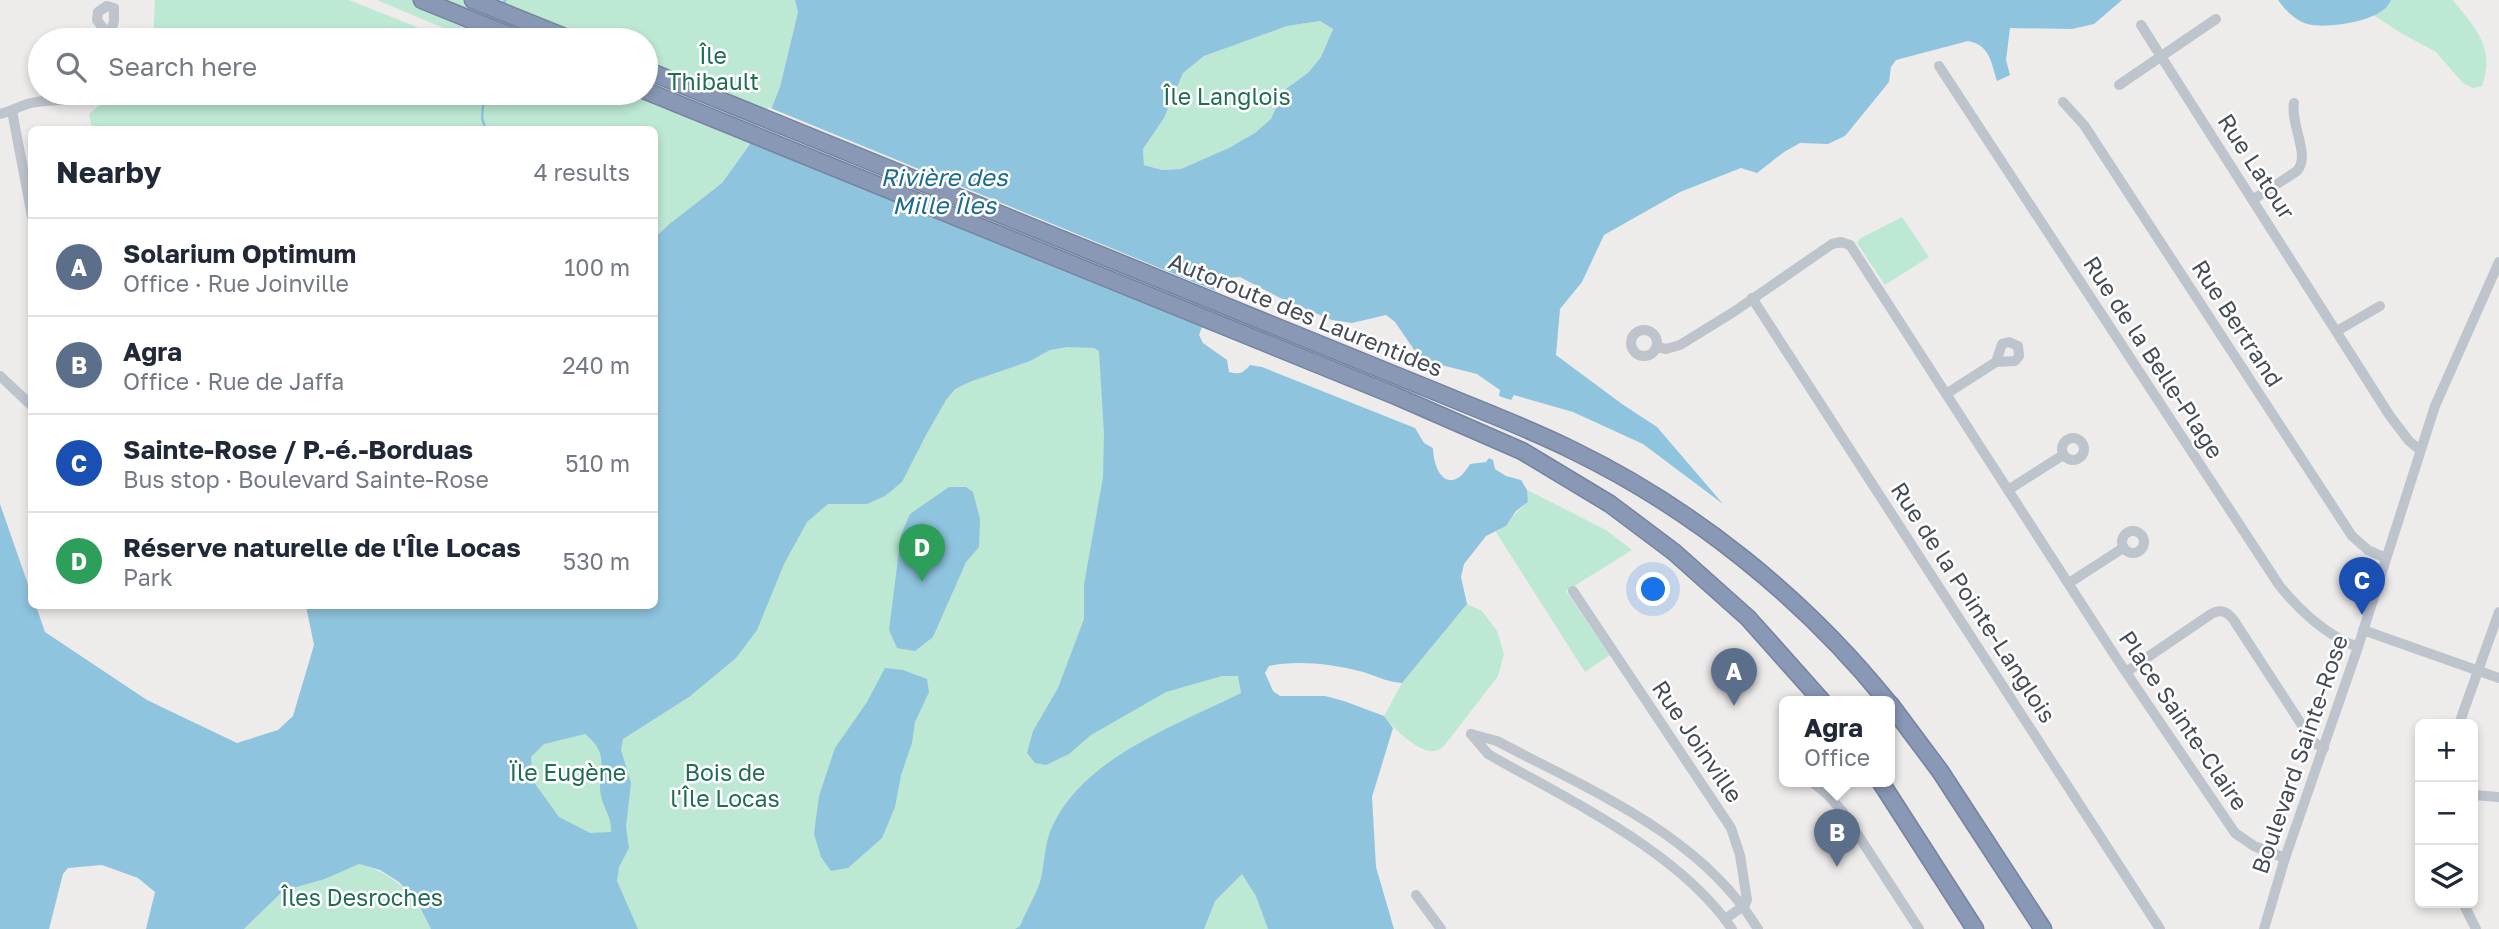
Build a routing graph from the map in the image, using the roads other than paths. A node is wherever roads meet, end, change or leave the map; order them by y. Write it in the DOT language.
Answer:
graph roads {
  1 [pos="422,0"];
  2 [pos="473,0"];
  3 [pos="2216,19"];
  4 [pos="2141,25"];
  5 [pos="491,28"];
  6 [pos="542,28"];
  7 [pos="2161,57"];
  8 [pos="1939,66"];
  9 [pos="658,75"];
  10 [pos="2119,85"];
  11 [pos="658,96"];
  12 [pos="2063,102"];
  13 [pos="2294,103"];
  14 [pos="28,104"];
  15 [pos="12,111"];
  16 [pos="0,114"];
  17 [pos="28,195"];
  18 [pos="2253,200"];
  19 [pos="2499,262"];
  20 [pos="2496,277"];
  21 [pos="1752,298"];
  22 [pos="2380,306"];
  23 [pos="2337,331"];
  24 [pos="1657,348"];
  25 [pos="1996,362"];
  26 [pos="0,376"];
  27 [pos="1946,394"];
  28 [pos="28,402"];
  29 [pos="2420,450"];
  30 [pos="2063,455"];
  31 [pos="2008,490"];
  32 [pos="2123,548"];
  33 [pos="2386,558"];
  34 [pos="2069,583"];
  35 [pos="1573,591"];
  36 [pos="2499,612"];
  37 [pos="2363,630"];
  38 [pos="2358,647"];
  39 [pos="2478,671"];
  40 [pos="2126,672"];
  41 [pos="2499,678"];
  42 [pos="1818,696"];
  43 [pos="1883,696"];
  44 [pos="1895,711"];
  45 [pos="2461,719"];
  46 [pos="2324,748"];
  47 [pos="1818,787"];
  48 [pos="1884,787"];
  49 [pos="2478,795"];
  50 [pos="2499,797"];
  51 [pos="1631,811"];
  52 [pos="1625,832"];
  53 [pos="2285,858"];
  54 [pos="1416,895"];
  55 [pos="1742,907"];
  56 [pos="2466,908"];
  57 [pos="1725,919"];
  58 [pos="1441,929"];
  59 [pos="1732,929"];
  60 [pos="1758,929"];
  61 [pos="1919,929"];
  62 [pos="1975,929"];
  63 [pos="2043,929"];
  64 [pos="2160,929"];
  65 [pos="2266,929"];
  66 [pos="2476,929"];
  1 -- 5 [label="highway"];
  2 -- 6 [label="highway"];
  3 -- 7 [label="street"];
  4 -- 7 [label="street, Rue Latour"];
  7 -- 10 [label="street"];
  7 -- 18 [label="street, Rue Latour"];
  8 -- 38 [label="street, Rue de la Belle-Plage"];
  9 -- 43 [label="highway, Autoroute des Laurentides"];
  11 -- 42 [label="highway, Autoroute des Laurentides"];
  12 -- 33 [label="street, Rue Bertrand"];
  13 -- 18 [label="street"];
  14 -- 15 [label="street"];
  15 -- 16 [label="street"];
  15 -- 17 [label="street"];
  18 -- 23 [label="street, Rue Latour"];
  19 -- 20 [label="street, Boulevard Sainte-Rose"];
  20 -- 29 [label="street, Boulevard Sainte-Rose"];
  21 -- 24 [label="street"];
  21 -- 27 [label="street, Place Sainte-Claire"];
  21 -- 64 [label="street, Rue de la Pointe-Langlois"];
  22 -- 23 [label="street"];
  23 -- 29 [label="street, Rue Latour"];
  25 -- 27 [label="street"];
  26 -- 28 [label="street"];
  27 -- 31 [label="street, Place Sainte-Claire"];
  29 -- 33 [label="street, Boulevard Sainte-Rose"];
  30 -- 31 [label="street"];
  31 -- 34 [label="street, Place Sainte-Claire"];
  32 -- 34 [label="street"];
  33 -- 37 [label="street, Boulevard Sainte-Rose"];
  34 -- 40 [label="street, Place Sainte-Claire"];
  35 -- 55 [label="street, Rue Joinville"];
  36 -- 39 [label="street"];
  37 -- 38 [label="street, Boulevard Sainte-Rose"];
  37 -- 39 [label="street"];
  38 -- 46 [label="street, Boulevard Sainte-Rose"];
  39 -- 41 [label="street"];
  39 -- 45 [label="street"];
  40 -- 46 [label="street"];
  40 -- 53 [label="street, Place Sainte-Claire"];
  44 -- 63 [label="highway, Autoroute des Laurentides"];
  46 -- 53 [label="street, Boulevard Sainte-Rose"];
  47 -- 61 [label="street"];
  48 -- 62 [label="highway"];
  49 -- 50 [label="street"];
  51 -- 52 [label="street"];
  51 -- 52 [label="street"];
  51 -- 55 [label="street"];
  52 -- 57 [label="street"];
  53 -- 65 [label="street, Boulevard Sainte-Rose"];
  54 -- 58 [label="street"];
  55 -- 57 [label="street"];
  55 -- 60 [label="street"];
  56 -- 66 [label="street"];
  57 -- 59 [label="street"];
}
